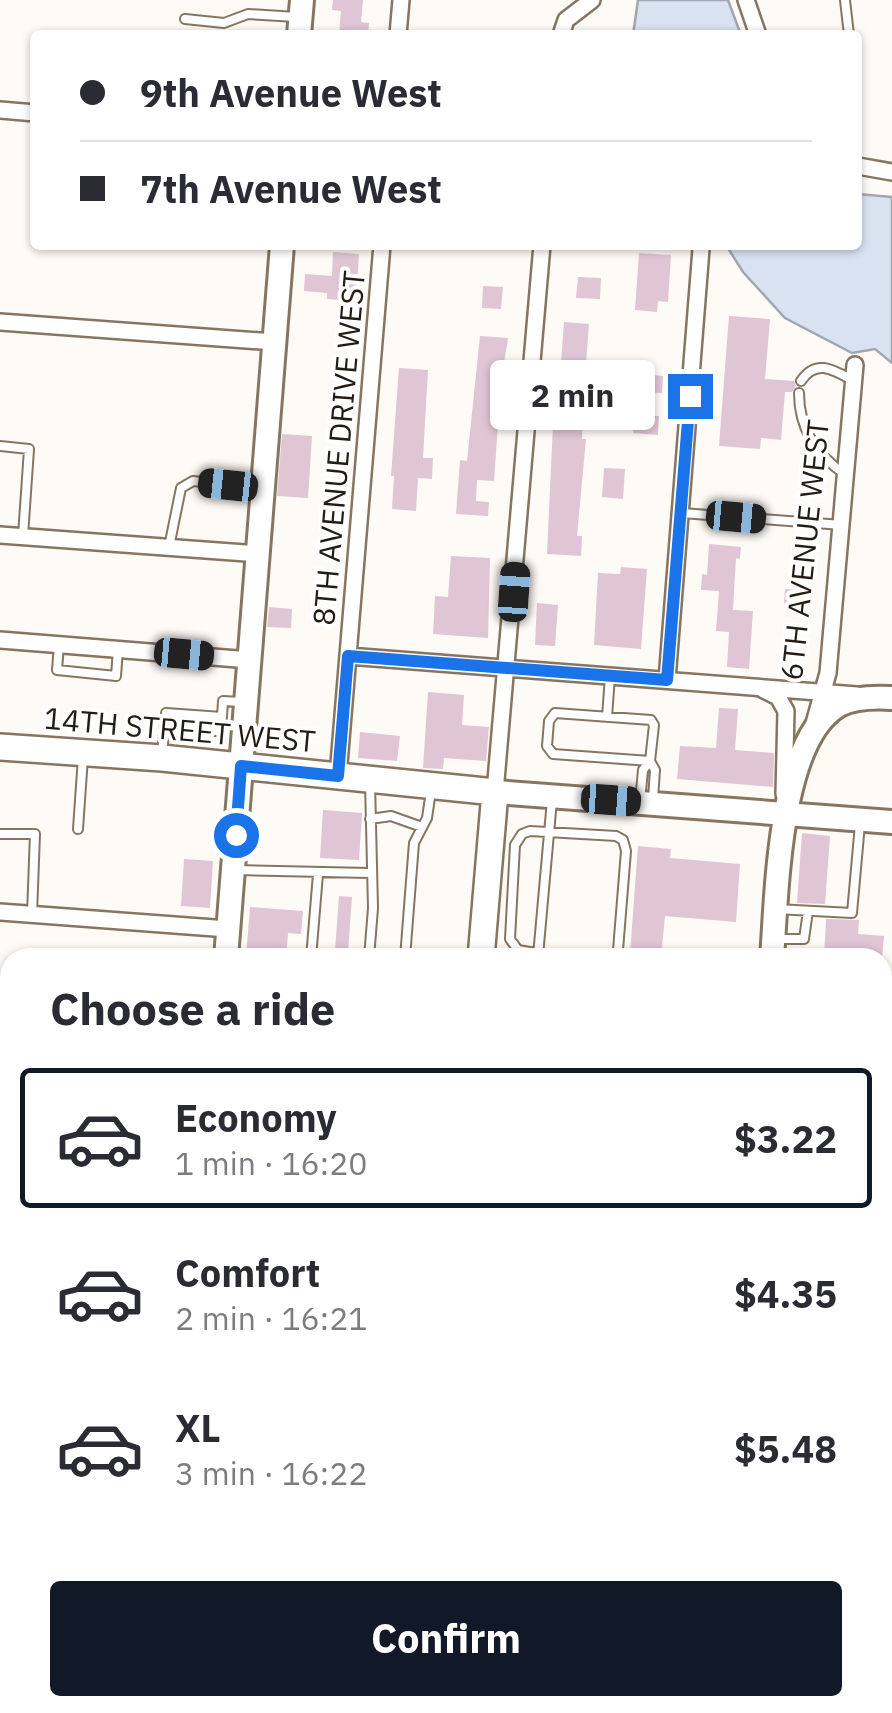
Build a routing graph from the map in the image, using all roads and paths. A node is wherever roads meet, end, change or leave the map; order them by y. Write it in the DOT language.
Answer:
graph roads {
  1 [pos="401,0"];
  2 [pos="592,0"];
  3 [pos="746,0"];
  4 [pos="844,0"];
  5 [pos="300,17"];
  6 [pos="185,19"];
  7 [pos="398,30"];
  8 [pos="562,30"];
  9 [pos="756,30"];
  10 [pos="848,30"];
  11 [pos="0,110"];
  12 [pos="30,113"];
  13 [pos="862,167"];
  14 [pos="892,172"];
  15 [pos="282,250"];
  16 [pos="382,250"];
  17 [pos="542,250"];
  18 [pos="701,250"];
  19 [pos="0,322"];
  20 [pos="274,342"];
  21 [pos="854,373"];
  22 [pos="801,382"];
  23 [pos="800,393"];
  24 [pos="0,446"];
  25 [pos="846,475"];
  26 [pos="264,488"];
  27 [pos="680,513"];
  28 [pos="842,526"];
  29 [pos="0,535"];
  30 [pos="23,536"];
  31 [pos="170,547"];
  32 [pos="258,554"];
  33 [pos="0,640"];
  34 [pos="58,645"];
  35 [pos="118,650"];
  36 [pos="348,656"];
  37 [pos="250,660"];
  38 [pos="508,668"];
  39 [pos="610,676"];
  40 [pos="667,680"];
  41 [pos="754,686"];
  42 [pos="822,692"];
  43 [pos="889,698"];
  44 [pos="246,703"];
  45 [pos="222,716"];
  46 [pos="607,717"];
  47 [pos="164,728"];
  48 [pos="192,730"];
  49 [pos="212,731"];
  50 [pos="809,740"];
  51 [pos="0,746"];
  52 [pos="84,752"];
  53 [pos="162,758"];
  54 [pos="650,762"];
  55 [pos="241,766"];
  56 [pos="338,776"];
  57 [pos="370,779"];
  58 [pos="432,786"];
  59 [pos="495,792"];
  60 [pos="552,796"];
  61 [pos="646,803"];
  62 [pos="784,814"];
  63 [pos="370,819"];
  64 [pos="860,820"];
  65 [pos="892,822"];
  66 [pos="422,827"];
  67 [pos="78,829"];
  68 [pos="550,831"];
  69 [pos="0,834"];
  70 [pos="233,870"];
  71 [pos="370,873"];
  72 [pos="318,874"];
  73 [pos="776,909"];
  74 [pos="808,911"];
  75 [pos="0,912"];
  76 [pos="32,914"];
  77 [pos="228,929"];
  78 [pos="227,948"];
  79 [pos="312,948"];
  80 [pos="370,948"];
  81 [pos="406,948"];
  82 [pos="481,948"];
  83 [pos="517,948"];
  84 [pos="539,948"];
  85 [pos="618,948"];
  86 [pos="773,948"];
  1 -- 7 [label="street"];
  2 -- 8 [label="street"];
  3 -- 9 [label="street"];
  4 -- 10 [label="lane"];
  5 -- 6 [label="lane"];
  11 -- 12 [label="street"];
  13 -- 14 [label="street"];
  15 -- 20 [label="street"];
  16 -- 36 [label="street, 8TH AVENUE DRIVE WEST"];
  17 -- 38 [label="street"];
  18 -- 27 [label="street"];
  19 -- 20 [label="street"];
  20 -- 26 [label="street"];
  21 -- 22 [label="lane"];
  21 -- 25 [label="street, 6TH AVENUE WEST"];
  23 -- 25 [label="lane"];
  24 -- 30 [label="lane"];
  25 -- 28 [label="street, 6TH AVENUE WEST"];
  26 -- 31 [label="lane"];
  26 -- 32 [label="street"];
  27 -- 28 [label="lane"];
  27 -- 40 [label="street"];
  28 -- 42 [label="street, 6TH AVENUE WEST"];
  29 -- 30 [label="street"];
  30 -- 31 [label="street"];
  31 -- 32 [label="street"];
  32 -- 37 [label="street"];
  33 -- 34 [label="street"];
  34 -- 35 [label="street"];
  34 -- 35 [label="lane"];
  35 -- 37 [label="street"];
  36 -- 38 [label="street"];
  36 -- 56 [label="street, 8TH AVENUE DRIVE WEST"];
  37 -- 44 [label="street"];
  38 -- 39 [label="street"];
  38 -- 59 [label="street"];
  39 -- 40 [label="street"];
  39 -- 46 [label="lane"];
  40 -- 41 [label="street"];
  41 -- 42 [label="street"];
  41 -- 62 [label="street, 6TH AVENUE WEST"];
  42 -- 43 [label="street"];
  42 -- 50 [label="street, 6TH AVENUE WEST"];
  43 -- 50 [label="street, 6TH AVENUE WEST"];
  44 -- 45 [label="lane"];
  44 -- 55 [label="street"];
  45 -- 47 [label="lane"];
  45 -- 49 [label="lane"];
  46 -- 54 [label="lane"];
  46 -- 54 [label="lane"];
  47 -- 48 [label="lane"];
  47 -- 53 [label="lane"];
  50 -- 62 [label="street, 6TH AVENUE WEST"];
  51 -- 52 [label="main road, 14TH STREET WEST"];
  52 -- 53 [label="main road, 14TH STREET WEST"];
  52 -- 67 [label="lane"];
  53 -- 55 [label="main road, 14TH STREET WEST"];
  54 -- 61 [label="lane"];
  55 -- 56 [label="main road, 14TH STREET WEST"];
  55 -- 70 [label="street"];
  56 -- 57 [label="main road, 14TH STREET WEST"];
  57 -- 58 [label="main road, 14TH STREET WEST"];
  57 -- 63 [label="lane"];
  58 -- 59 [label="main road, 14TH STREET WEST"];
  58 -- 66 [label="lane"];
  59 -- 60 [label="street, 14TH STREET WEST"];
  59 -- 82 [label="main road"];
  60 -- 61 [label="street, 14TH STREET WEST"];
  60 -- 68 [label="lane"];
  61 -- 62 [label="street, 14TH STREET WEST"];
  62 -- 64 [label="street, 14TH STREET WEST"];
  62 -- 73 [label="street, 6TH AVENUE WEST"];
  63 -- 66 [label="lane"];
  63 -- 71 [label="lane"];
  64 -- 65 [label="street, 14TH STREET WEST"];
  64 -- 74 [label="lane"];
  66 -- 81 [label="lane"];
  68 -- 83 [label="lane"];
  68 -- 84 [label="lane"];
  68 -- 85 [label="lane"];
  69 -- 76 [label="lane"];
  70 -- 72 [label="lane"];
  70 -- 77 [label="street"];
  71 -- 72 [label="lane"];
  71 -- 80 [label="lane"];
  72 -- 79 [label="lane"];
  73 -- 74 [label="lane"];
  73 -- 86 [label="street, 6TH AVENUE WEST"];
  74 -- 86 [label="lane"];
  75 -- 76 [label="street"];
  76 -- 77 [label="street"];
  77 -- 78 [label="street"];
}
